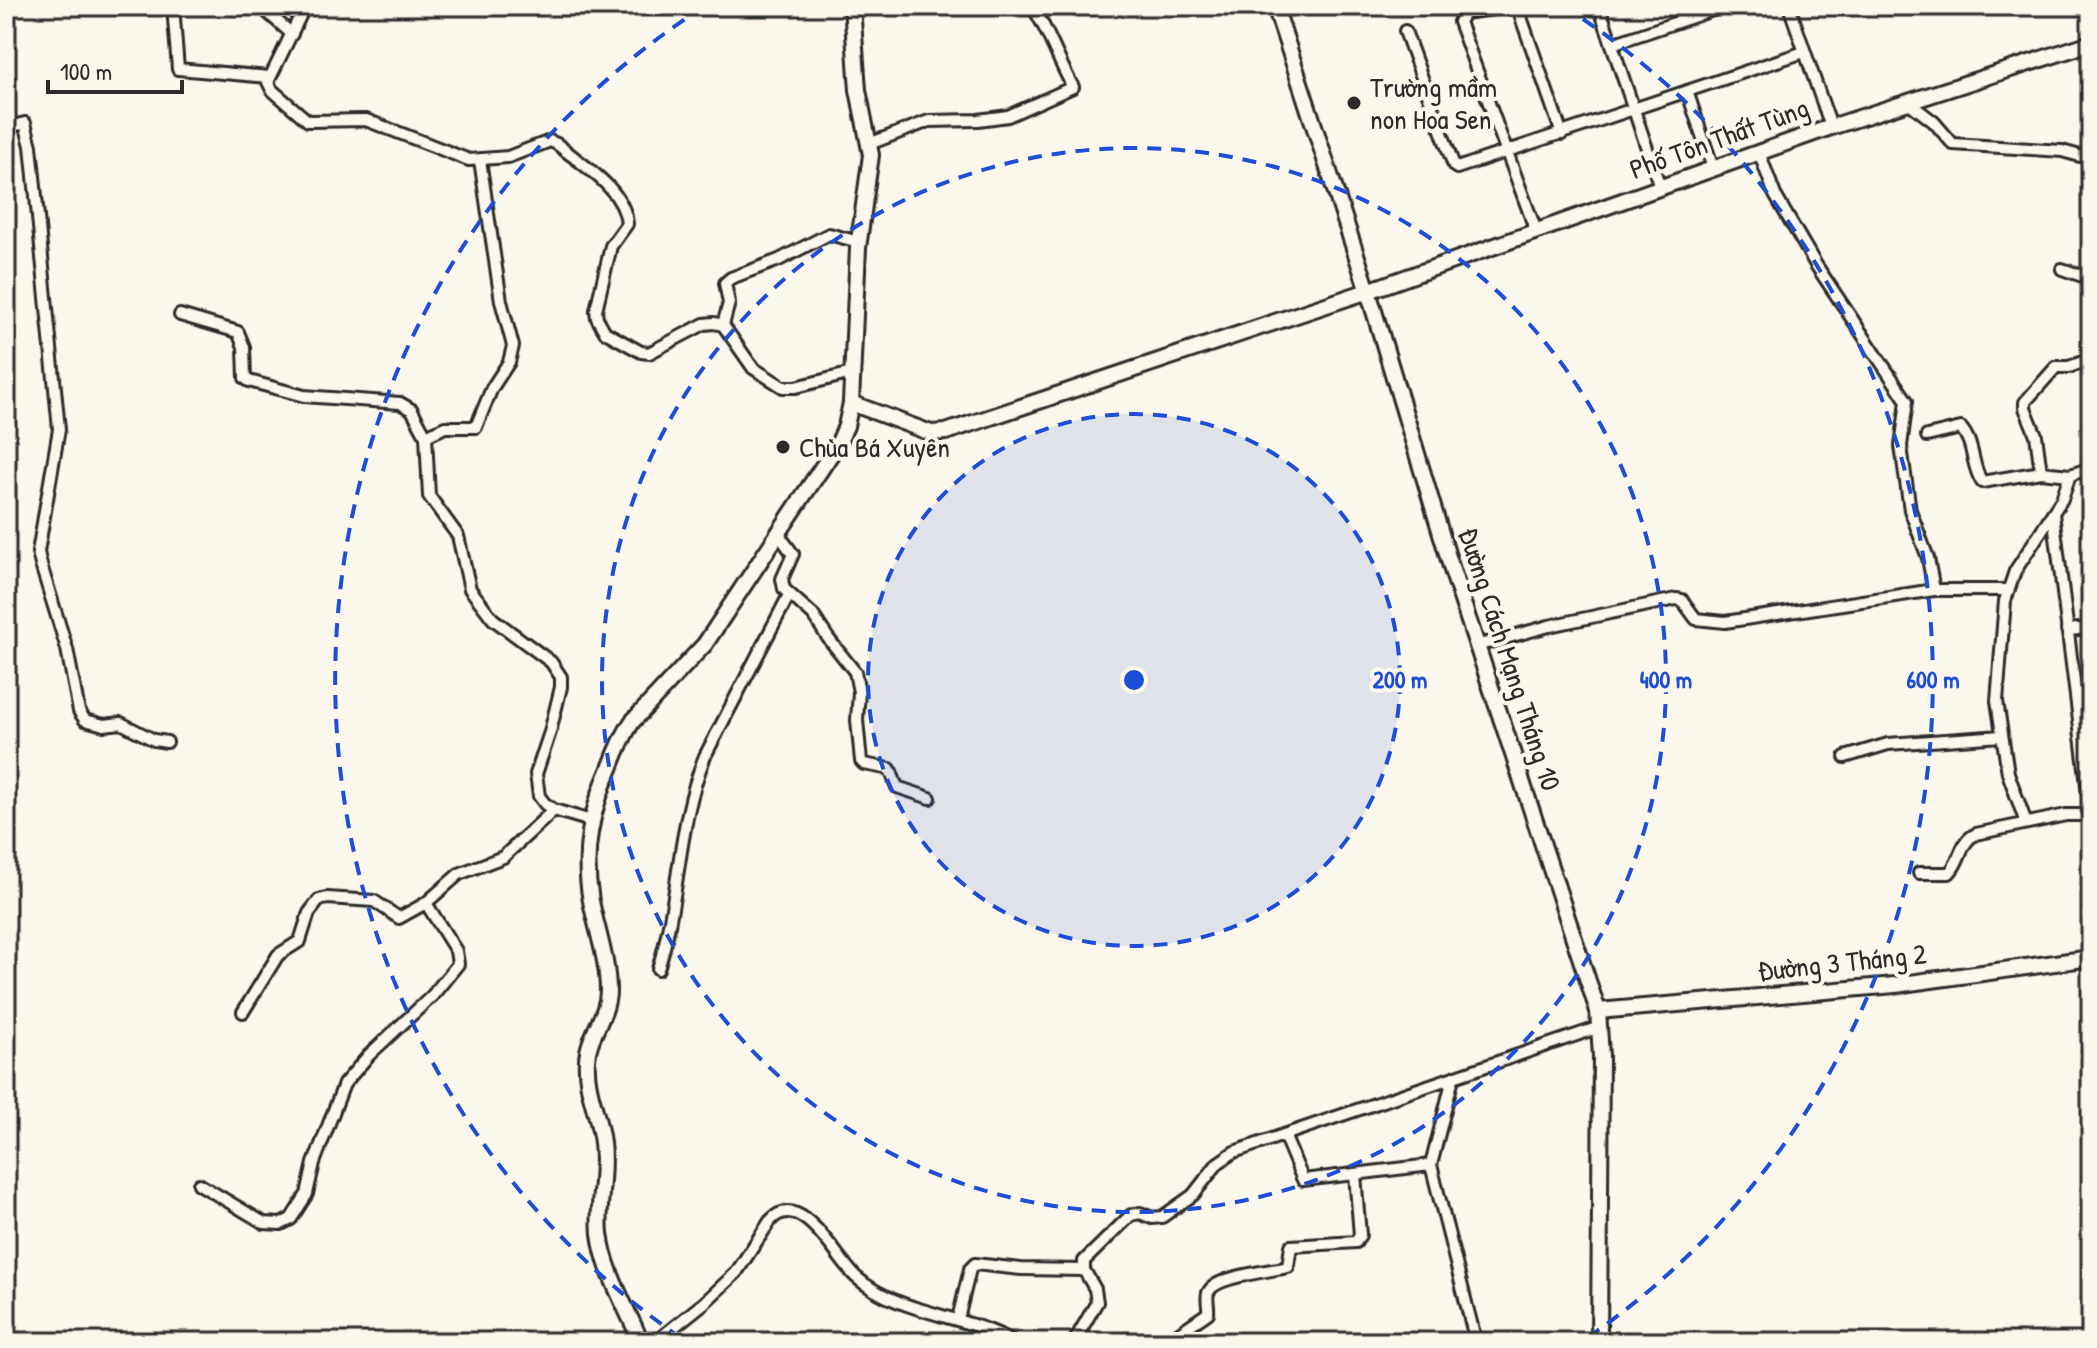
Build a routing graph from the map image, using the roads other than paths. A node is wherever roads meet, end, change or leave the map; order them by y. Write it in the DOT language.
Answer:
graph roads {
  1 [pos="173,6"];
  2 [pos="267,6"];
  3 [pos="305,6"];
  4 [pos="852,6"];
  5 [pos="1032,6"];
  6 [pos="1275,6"];
  7 [pos="1517,6"];
  8 [pos="1599,6"];
  9 [pos="1725,6"];
  10 [pos="1789,6"];
  11 [pos="1405,31"];
  12 [pos="292,34"];
  13 [pos="2091,43"];
  14 [pos="1612,44"];
  15 [pos="1804,52"];
  16 [pos="269,77"];
  17 [pos="1687,91"];
  18 [pos="1908,102"];
  19 [pos="1635,109"];
  20 [pos="6,121"];
  21 [pos="1831,127"];
  22 [pos="1562,134"];
  23 [pos="869,144"];
  24 [pos="1759,152"];
  25 [pos="1507,153"];
  26 [pos="2091,159"];
  27 [pos="480,160"];
  28 [pos="1713,168"];
  29 [pos="1660,187"];
  30 [pos="1536,231"];
  31 [pos="859,242"];
  32 [pos="2062,269"];
  33 [pos="2091,282"];
  34 [pos="1368,291"];
  35 [pos="180,315"];
  36 [pos="723,325"];
  37 [pos="2091,359"];
  38 [pos="852,373"];
  39 [pos="851,403"];
  40 [pos="426,436"];
  41 [pos="1927,436"];
  42 [pos="2091,468"];
  43 [pos="2041,472"];
  44 [pos="2070,475"];
  45 [pos="2053,513"];
  46 [pos="779,535"];
  47 [pos="1934,590"];
  48 [pos="2008,590"];
  49 [pos="789,595"];
  50 [pos="2091,628"];
  51 [pos="2067,630"];
  52 [pos="1476,646"];
  53 [pos="2002,736"];
  54 [pos="167,742"];
  55 [pos="1845,757"];
  56 [pos="2088,782"];
  57 [pos="930,798"];
  58 [pos="554,810"];
  59 [pos="2091,815"];
  60 [pos="591,821"];
  61 [pos="2026,823"];
  62 [pos="1919,873"];
  63 [pos="426,903"];
  64 [pos="2091,958"];
  65 [pos="658,969"];
  66 [pos="1598,1011"];
  67 [pos="243,1012"];
  68 [pos="1600,1027"];
  69 [pos="1453,1078"];
  70 [pos="1284,1135"];
  71 [pos="1431,1165"];
  72 [pos="1355,1175"];
  73 [pos="199,1184"];
  74 [pos="1084,1270"];
  75 [pos="958,1319"];
  76 [pos="1173,1337"];
  77 [pos="641,1342"];
  78 [pos="655,1342"];
  79 [pos="1014,1342"];
  80 [pos="1074,1342"];
  81 [pos="1476,1342"];
  82 [pos="1599,1342"];
  1 -- 16 [label="street"];
  2 -- 12 [label="street"];
  3 -- 12 [label="street"];
  4 -- 23 [label="street"];
  5 -- 23 [label="street"];
  6 -- 34 [label="street, Đường Cách Mạng Tháng 10"];
  7 -- 22 [label="street"];
  7 -- 25 [label="street"];
  8 -- 14 [label="street"];
  9 -- 14 [label="street"];
  10 -- 15 [label="street"];
  11 -- 25 [label="street"];
  12 -- 16 [label="street"];
  13 -- 18 [label="street, Phố Tôn Thất Tùng"];
  14 -- 19 [label="street"];
  15 -- 17 [label="street"];
  15 -- 21 [label="street"];
  16 -- 27 [label="street"];
  17 -- 19 [label="street"];
  17 -- 28 [label="street"];
  18 -- 21 [label="street, Phố Tôn Thất Tùng"];
  18 -- 26 [label="street"];
  19 -- 22 [label="street"];
  19 -- 29 [label="street"];
  20 -- 54 [label="street"];
  21 -- 24 [label="street, Phố Tôn Thất Tùng"];
  22 -- 25 [label="street"];
  23 -- 31 [label="street"];
  24 -- 28 [label="street, Phố Tôn Thất Tùng"];
  24 -- 47 [label="street"];
  25 -- 30 [label="street"];
  27 -- 36 [label="street"];
  27 -- 40 [label="street"];
  28 -- 29 [label="street, Phố Tôn Thất Tùng"];
  29 -- 30 [label="street, Phố Tôn Thất Tùng"];
  30 -- 34 [label="street, Phố Tôn Thất Tùng"];
  31 -- 36 [label="street"];
  31 -- 38 [label="street"];
  32 -- 33 [label="street"];
  34 -- 39 [label="street, Phố Tôn Thất Tùng"];
  34 -- 52 [label="street, Đường Cách Mạng Tháng 10"];
  35 -- 40 [label="street"];
  36 -- 38 [label="street"];
  37 -- 43 [label="street"];
  38 -- 39 [label="street"];
  39 -- 46 [label="street"];
  40 -- 58 [label="street"];
  41 -- 43 [label="street"];
  42 -- 44 [label="street"];
  43 -- 44 [label="street"];
  44 -- 45 [label="street"];
  45 -- 48 [label="street"];
  45 -- 51 [label="street"];
  46 -- 49 [label="street"];
  46 -- 60 [label="street"];
  47 -- 48 [label="street"];
  47 -- 52 [label="street"];
  48 -- 53 [label="street"];
  49 -- 57 [label="street"];
  49 -- 65 [label="street"];
  50 -- 51 [label="street"];
  51 -- 56 [label="street"];
  52 -- 66 [label="street, Đường Cách Mạng Tháng 10"];
  53 -- 55 [label="street"];
  53 -- 61 [label="street"];
  56 -- 59 [label="street"];
  58 -- 60 [label="street"];
  58 -- 63 [label="street"];
  59 -- 61 [label="street"];
  60 -- 77 [label="street"];
  61 -- 62 [label="street"];
  63 -- 67 [label="street"];
  63 -- 73 [label="street"];
  64 -- 66 [label="street, Đường 3 Tháng 2"];
  66 -- 68 [label="street, Đường Cách Mạng Tháng 10"];
  68 -- 69 [label="street"];
  68 -- 82 [label="street, Đường Cách Mạng Tháng 10"];
  69 -- 70 [label="street"];
  69 -- 71 [label="street"];
  70 -- 72 [label="street"];
  70 -- 74 [label="street"];
  71 -- 72 [label="street"];
  71 -- 81 [label="street"];
  72 -- 76 [label="street"];
  74 -- 75 [label="street"];
  74 -- 80 [label="street"];
  75 -- 78 [label="street"];
  75 -- 79 [label="street"];
}
